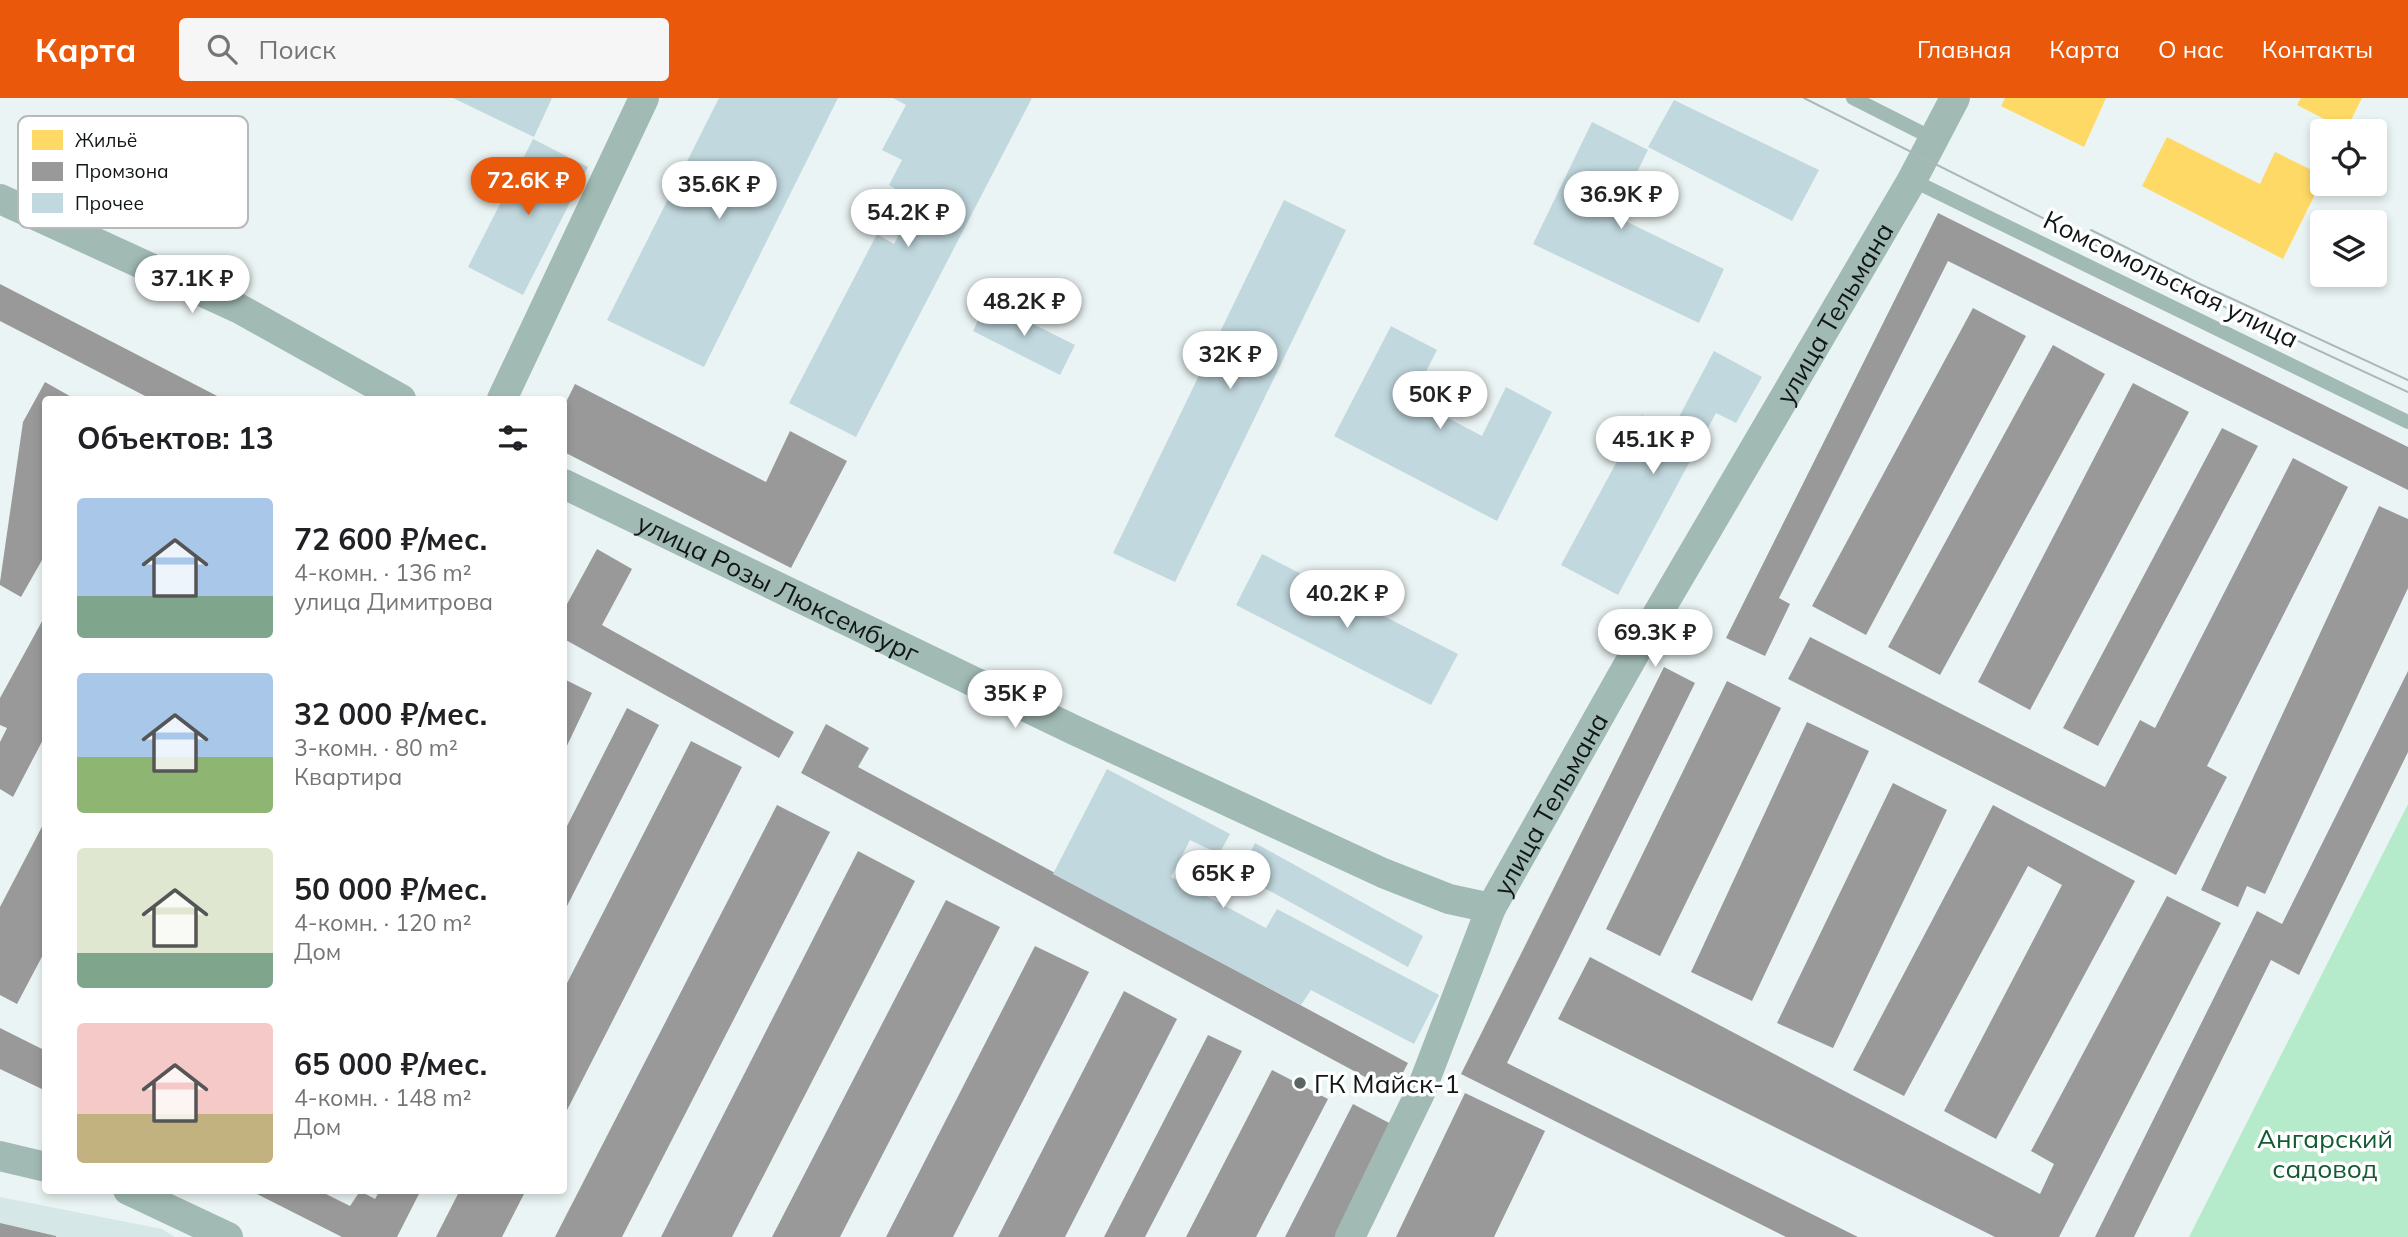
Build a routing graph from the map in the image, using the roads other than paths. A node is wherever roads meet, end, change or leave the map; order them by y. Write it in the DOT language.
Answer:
graph roads {
  1 [pos="644,98"];
  2 [pos="1853,98"];
  3 [pos="1955,98"];
  4 [pos="1934,139"];
  5 [pos="1912,180"];
  6 [pos="0,199"];
  7 [pos="18,207"];
  8 [pos="63,228"];
  9 [pos="396,396"];
  10 [pos="503,396"];
  11 [pos="2408,422"];
  12 [pos="567,485"];
  13 [pos="1491,908"];
  14 [pos="0,1156"];
  15 [pos="42,1166"];
  16 [pos="137,1194"];
  17 [pos="228,1237"];
  18 [pos="1350,1237"];
  1 -- 10 [label="street"];
  2 -- 4 [label="lane"];
  3 -- 4 [label="street, улица Тельмана"];
  4 -- 5 [label="street, улица Тельмана"];
  5 -- 11 [label="lane, Комсомольская улица"];
  5 -- 13 [label="street, улица Тельмана"];
  6 -- 7 [label="street"];
  8 -- 9 [label="street"];
  12 -- 13 [label="street, улица Розы Люксембург"];
  13 -- 18 [label="street, улица Тельмана"];
  14 -- 15 [label="street"];
  16 -- 17 [label="street"];
}
